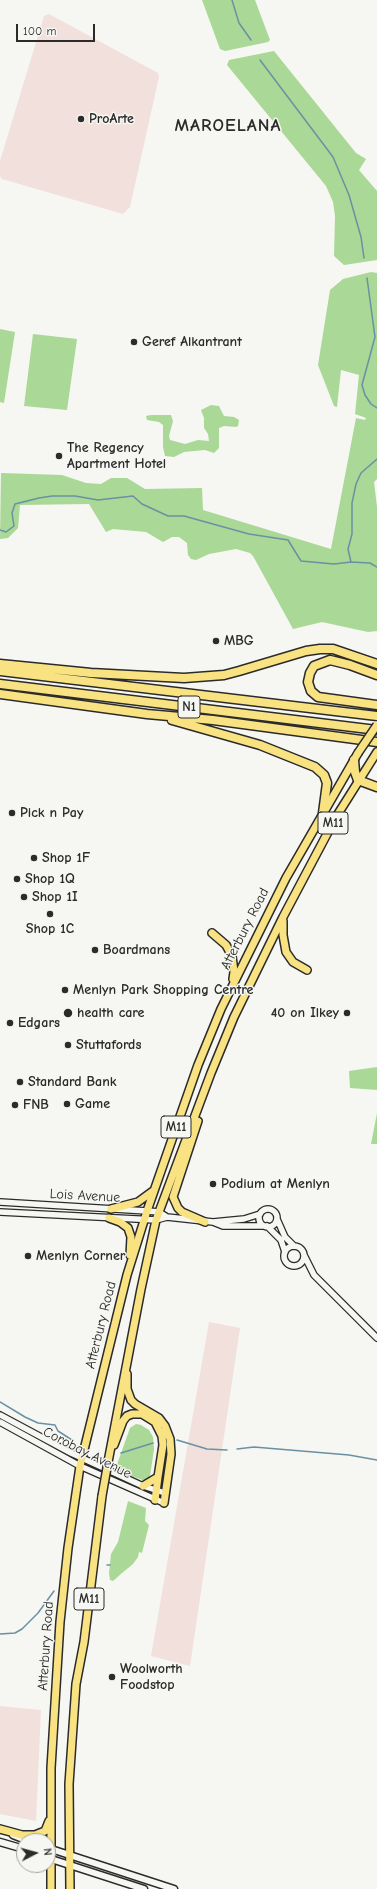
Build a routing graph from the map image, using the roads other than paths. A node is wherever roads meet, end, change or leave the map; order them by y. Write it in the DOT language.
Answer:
graph roads {
  1 [pos="0,664"];
  2 [pos="377,664"];
  3 [pos="0,671"];
  4 [pos="377,675"];
  5 [pos="0,684"];
  6 [pos="0,694"];
  7 [pos="377,705"];
  8 [pos="147,714"];
  9 [pos="377,716"];
  10 [pos="377,724"];
  11 [pos="377,730"];
  12 [pos="377,742"];
  13 [pos="375,755"];
  14 [pos="356,757"];
  15 [pos="358,780"];
  16 [pos="377,787"];
  17 [pos="323,813"];
  18 [pos="283,917"];
  19 [pos="212,933"];
  20 [pos="307,970"];
  21 [pos="233,983"];
  22 [pos="202,1097"];
  23 [pos="154,1189"];
  24 [pos="0,1202"];
  25 [pos="22,1204"];
  26 [pos="111,1209"];
  27 [pos="147,1211"];
  28 [pos="0,1212"];
  29 [pos="159,1212"];
  30 [pos="22,1213"];
  31 [pos="260,1214"];
  32 [pos="167,1217"];
  33 [pos="109,1218"];
  34 [pos="277,1219"];
  35 [pos="144,1220"];
  36 [pos="156,1220"];
  37 [pos="209,1222"];
  38 [pos="267,1226"];
  39 [pos="294,1246"];
  40 [pos="285,1252"];
  41 [pos="304,1255"];
  42 [pos="297,1265"];
  43 [pos="127,1275"];
  44 [pos="314,1275"];
  45 [pos="377,1338"];
  46 [pos="128,1354"];
  47 [pos="0,1415"];
  48 [pos="0,1422"];
  49 [pos="82,1458"];
  50 [pos="108,1462"];
  51 [pos="80,1466"];
  52 [pos="158,1477"];
  53 [pos="143,1486"];
  54 [pos="157,1491"];
  55 [pos="165,1493"];
  56 [pos="155,1500"];
  57 [pos="164,1503"];
  58 [pos="52,1813"];
  59 [pos="0,1830"];
  60 [pos="50,1833"];
  61 [pos="16,1836"];
  62 [pos="0,1842"];
  63 [pos="16,1847"];
  64 [pos="56,1851"];
  65 [pos="69,1856"];
  66 [pos="56,1860"];
  67 [pos="69,1865"];
  68 [pos="50,1873"];
  69 [pos="51,1889"];
  70 [pos="70,1889"];
  71 [pos="144,1889"];
  72 [pos="174,1889"];
  1 -- 2 [label="highway"];
  3 -- 9 [label="highway, N1"];
  4 -- 7 [label="highway"];
  5 -- 11 [label="highway, N1"];
  6 -- 8 [label="highway"];
  8 -- 12 [label="highway"];
  8 -- 17 [label="highway"];
  10 -- 14 [label="main road, Atterbury Road / M11, bridge"];
  13 -- 15 [label="main road, Atterbury Road / M11"];
  14 -- 15 [label="highway"];
  14 -- 17 [label="main road, Atterbury Road / M11"];
  15 -- 16 [label="highway"];
  15 -- 18 [label="main road, Atterbury Road / M11"];
  17 -- 21 [label="main road, Atterbury Road / M11"];
  18 -- 20 [label="main road"];
  18 -- 22 [label="main road, Atterbury Road / M11"];
  19 -- 21 [label="main road"];
  21 -- 23 [label="main road, Atterbury Road / M11"];
  22 -- 29 [label="main road, Atterbury Road / M11"];
  22 -- 37 [label="main road"];
  23 -- 26 [label="main road"];
  23 -- 27 [label="main road, Atterbury Road / M11"];
  24 -- 25 [label="street, Lois Avenue"];
  25 -- 26 [label="street, Lois Avenue"];
  25 -- 30 [label="street"];
  26 -- 27 [label="street, Lois Avenue"];
  27 -- 29 [label="street, Lois Avenue"];
  27 -- 35 [label="main road, Atterbury Road / M11"];
  28 -- 30 [label="street, Lois Avenue"];
  29 -- 32 [label="street, Lois Avenue"];
  29 -- 36 [label="main road, Atterbury Road / M11"];
  30 -- 33 [label="street, Lois Avenue"];
  31 -- 34 [label="street"];
  31 -- 37 [label="street, Lois Avenue"];
  31 -- 38 [label="street"];
  32 -- 36 [label="street, Lois Avenue"];
  32 -- 37 [label="street, Lois Avenue"];
  33 -- 35 [label="street, Lois Avenue"];
  33 -- 43 [label="main road"];
  34 -- 38 [label="street"];
  34 -- 39 [label="street"];
  35 -- 36 [label="street, Lois Avenue"];
  35 -- 43 [label="main road, Atterbury Road / M11"];
  36 -- 46 [label="main road, Atterbury Road / M11"];
  37 -- 38 [label="street, Lois Avenue"];
  38 -- 40 [label="street"];
  39 -- 40 [label="street"];
  39 -- 41 [label="street"];
  40 -- 42 [label="street"];
  41 -- 42 [label="street"];
  41 -- 44 [label="street"];
  42 -- 44 [label="street"];
  43 -- 49 [label="main road, Atterbury Road / M11"];
  44 -- 45 [label="street"];
  46 -- 50 [label="main road, Atterbury Road / M11"];
  46 -- 55 [label="main road"];
  47 -- 49 [label="street, Corobay Avenue"];
  48 -- 51 [label="street, Corobay Avenue"];
  49 -- 51 [label="main road, Atterbury Road / M11"];
  49 -- 53 [label="street, Corobay Avenue"];
  50 -- 52 [label="main road"];
  50 -- 65 [label="main road, Atterbury Road / M11, bridge"];
  51 -- 56 [label="street, Corobay Avenue"];
  51 -- 58 [label="main road, Atterbury Road / M11"];
  52 -- 53 [label="main road"];
  52 -- 54 [label="main road"];
  53 -- 54 [label="street, Corobay Avenue"];
  54 -- 55 [label="street, Corobay Avenue"];
  54 -- 56 [label="main road"];
  55 -- 57 [label="main road"];
  56 -- 57 [label="street, Corobay Avenue"];
  58 -- 59 [label="main road"];
  58 -- 60 [label="main road, Atterbury Road / M11"];
  59 -- 61 [label="main road"];
  62 -- 63 [label="main road"];
  64 -- 65 [label="main road"];
  65 -- 67 [label="main road, Atterbury Road / M11"];
  65 -- 72 [label="main road"];
  66 -- 67 [label="main road"];
  67 -- 70 [label="main road, Atterbury Road / M11"];
  67 -- 71 [label="main road"];
  68 -- 69 [label="main road, Atterbury Road / M11"];
}
